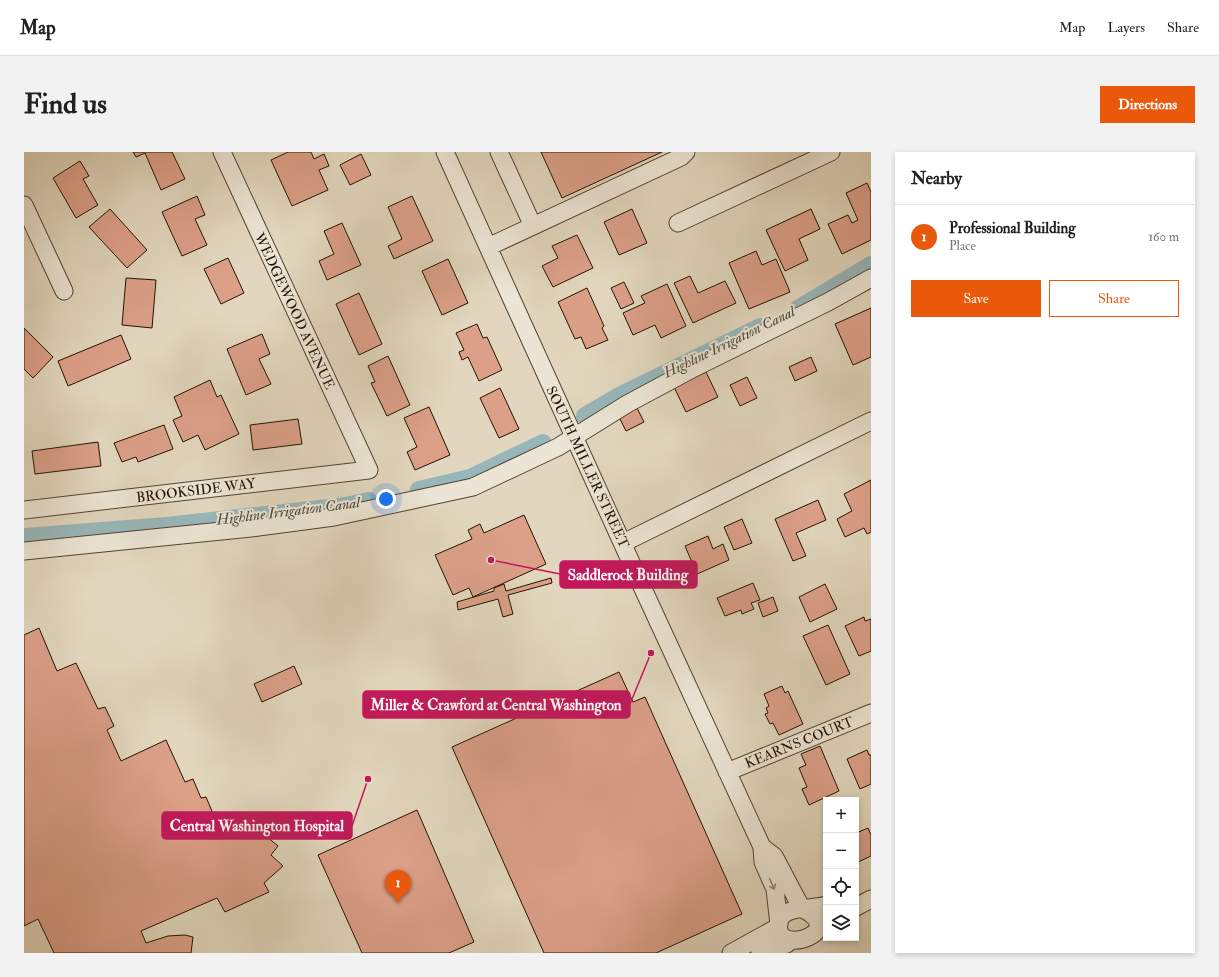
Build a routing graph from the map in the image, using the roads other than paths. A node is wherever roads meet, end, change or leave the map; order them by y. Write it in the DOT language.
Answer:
graph roads {
  1 [pos="222,152"];
  2 [pos="445,152"];
  3 [pos="499,152"];
  4 [pos="686,152"];
  5 [pos="831,152"];
  6 [pos="24,205"];
  7 [pos="678,223"];
  8 [pos="533,226"];
  9 [pos="488,247"];
  10 [pos="871,278"];
  11 [pos="64,292"];
  12 [pos="871,421"];
  13 [pos="574,437"];
  14 [pos="368,470"];
  15 [pos="24,510"];
  16 [pos="623,543"];
  17 [pos="24,551"];
  18 [pos="871,713"];
  19 [pos="726,772"];
  20 [pos="762,847"];
  21 [pos="871,891"];
  22 [pos="859,895"];
  23 [pos="871,899"];
  24 [pos="859,905"];
  25 [pos="823,906"];
  26 [pos="802,909"];
  27 [pos="778,926"];
  28 [pos="819,935"];
  29 [pos="792,948"];
  30 [pos="731,953"];
  31 [pos="760,953"];
  1 -- 14 [label="street, WEDGEWOOD AVENUE"];
  2 -- 9 [label="street, SOUTH MILLER STREET"];
  3 -- 8 [label="street"];
  4 -- 8 [label="street"];
  5 -- 7 [label="street"];
  6 -- 11 [label="street"];
  8 -- 9 [label="street"];
  9 -- 13 [label="street, SOUTH MILLER STREET"];
  10 -- 13 [label="street"];
  12 -- 16 [label="street"];
  13 -- 16 [label="street, SOUTH MILLER STREET"];
  13 -- 17 [label="street"];
  14 -- 15 [label="street, BROOKSIDE WAY"];
  16 -- 19 [label="street, SOUTH MILLER STREET"];
  18 -- 19 [label="street, KEARNS COURT"];
  19 -- 20 [label="street, SOUTH MILLER STREET"];
  20 -- 26 [label="street, SOUTH MILLER STREET"];
  20 -- 27 [label="street, SOUTH MILLER STREET, one-way"];
  21 -- 22 [label="street"];
  23 -- 24 [label="street"];
  25 -- 26 [label="street"];
  26 -- 27 [label="street"];
  26 -- 28 [label="street"];
  27 -- 29 [label="street"];
  27 -- 30 [label="street"];
  28 -- 29 [label="street"];
  29 -- 31 [label="street"];
}
